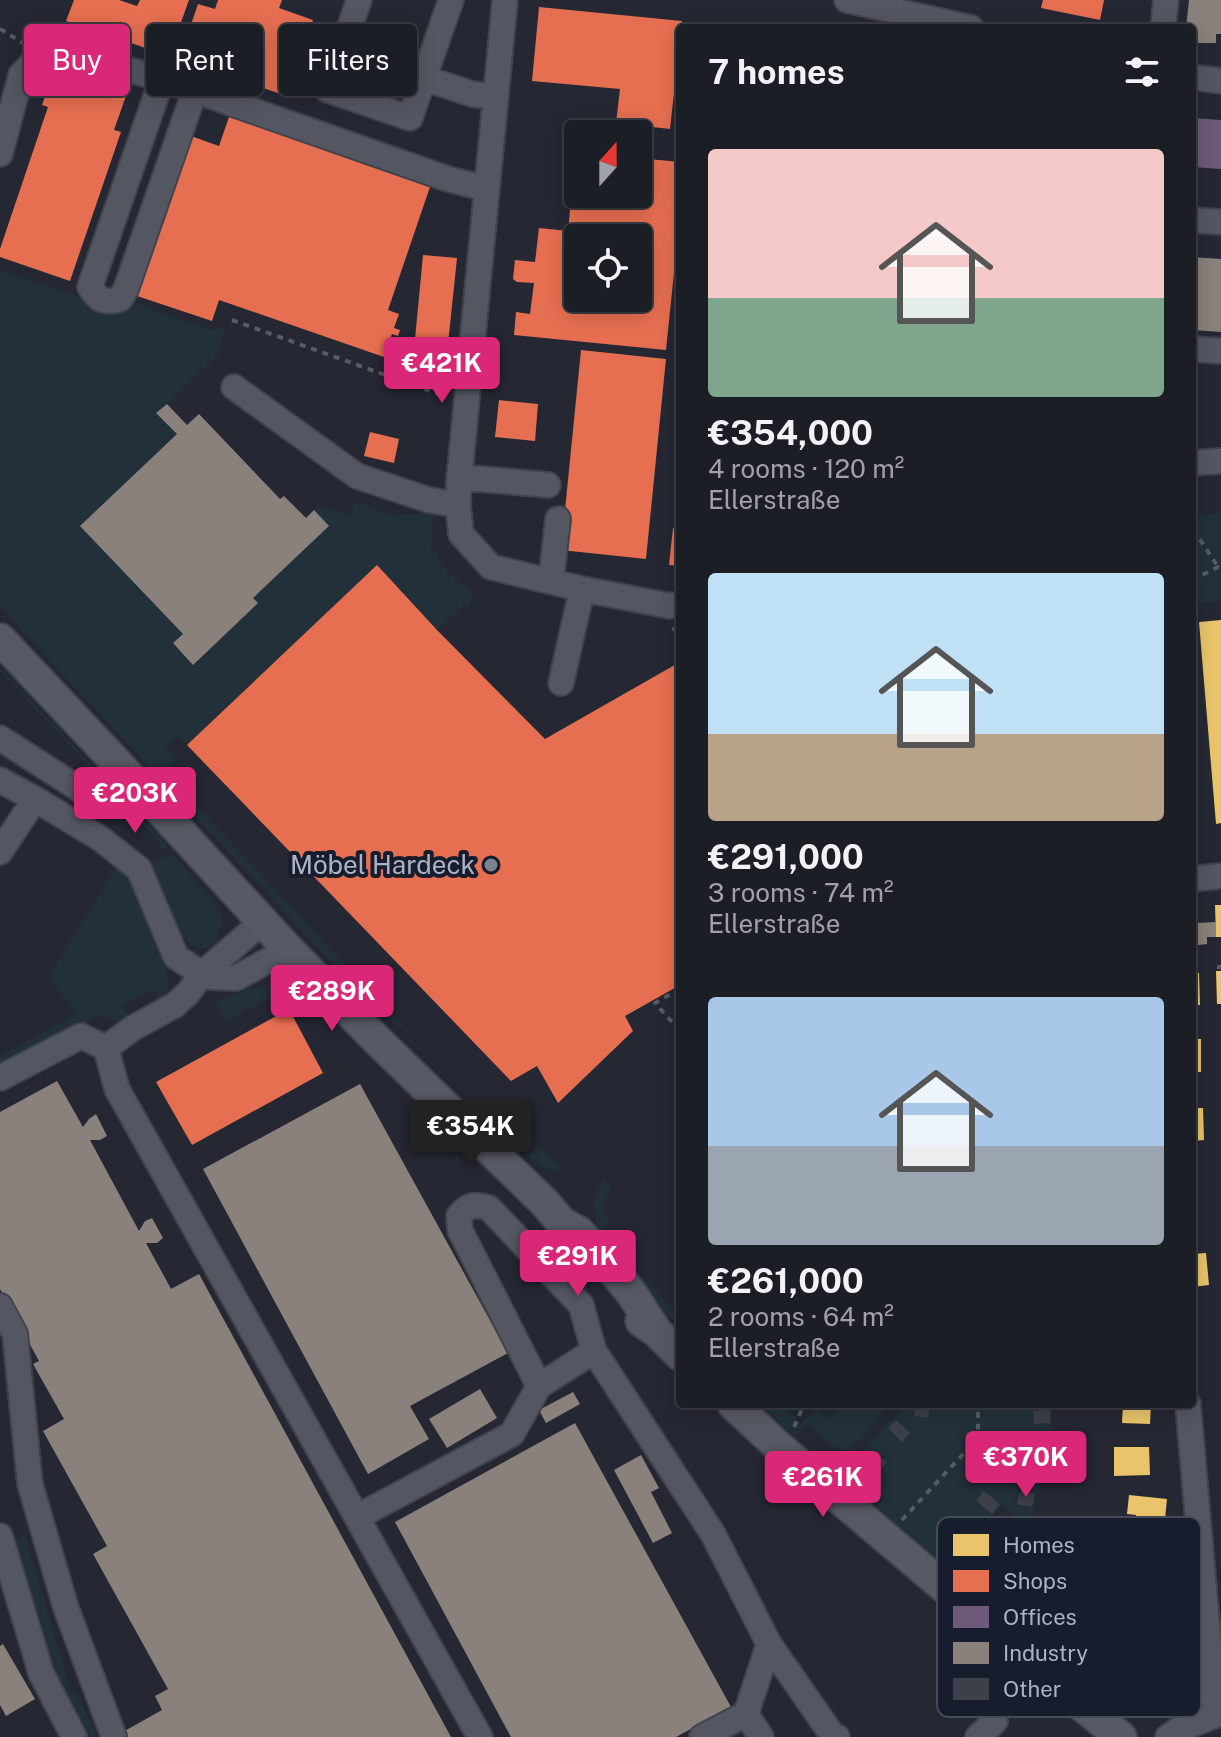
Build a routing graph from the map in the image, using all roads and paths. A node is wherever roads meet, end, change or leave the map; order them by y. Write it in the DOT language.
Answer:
graph roads {
  1 [pos="359,0"];
  2 [pos="451,0"];
  3 [pos="505,0"];
  4 [pos="847,0"];
  5 [pos="1166,0"];
  6 [pos="942,24"];
  7 [pos="1163,24"];
  8 [pos="146,75"];
  9 [pos="424,78"];
  10 [pos="1196,78"];
  11 [pos="1221,81"];
  12 [pos="156,96"];
  13 [pos="193,96"];
  14 [pos="212,96"];
  15 [pos="496,97"];
  16 [pos="0,154"];
  17 [pos="487,189"];
  18 [pos="1196,220"];
  19 [pos="1221,222"];
  20 [pos="232,320"];
  21 [pos="1196,349"];
  22 [pos="1221,351"];
  23 [pos="234,387"];
  24 [pos="447,397"];
  25 [pos="1221,461"];
  26 [pos="1196,463"];
  27 [pos="459,477"];
  28 [pos="548,485"];
  29 [pos="458,505"];
  30 [pos="558,519"];
  31 [pos="1196,534"];
  32 [pos="1219,568"];
  33 [pos="1196,578"];
  34 [pos="551,581"];
  35 [pos="582,589"];
  36 [pos="675,614"];
  37 [pos="0,639"];
  38 [pos="561,683"];
  39 [pos="0,738"];
  40 [pos="0,780"];
  41 [pos="90,796"];
  42 [pos="35,799"];
  43 [pos="0,852"];
  44 [pos="1221,876"];
  45 [pos="1196,879"];
  46 [pos="262,922"];
  47 [pos="286,947"];
  48 [pos="202,974"];
  49 [pos="676,991"];
  50 [pos="676,1027"];
  51 [pos="1196,1035"];
  52 [pos="1200,1035"];
  53 [pos="106,1048"];
  54 [pos="0,1078"];
  55 [pos="0,1306"];
  56 [pos="594,1351"];
  57 [pos="676,1351"];
  58 [pos="539,1386"];
  59 [pos="737,1408"];
  60 [pos="978,1408"];
  61 [pos="1188,1408"];
  62 [pos="802,1409"];
  63 [pos="792,1433"];
  64 [pos="357,1517"];
  65 [pos="1199,1517"];
  66 [pos="898,1525"];
  67 [pos="0,1536"];
  68 [pos="1201,1538"];
  69 [pos="937,1581"];
  70 [pos="769,1644"];
  71 [pos="746,1714"];
  72 [pos="1218,1714"];
  73 [pos="1096,1717"];
  74 [pos="74,1737"];
  75 [pos="114,1737"];
  76 [pos="480,1737"];
  77 [pos="702,1737"];
  78 [pos="761,1737"];
  79 [pos="837,1737"];
  80 [pos="1121,1737"];
  81 [pos="1168,1737"];
  1 -- 9 [label="street"];
  2 -- 9 [label="street"];
  3 -- 15 [label="street"];
  4 -- 6 [label="street"];
  5 -- 7 [label="street"];
  8 -- 16 [label="street"];
  9 -- 15 [label="street"];
  10 -- 11 [label="street"];
  12 -- 13 [label="street"];
  14 -- 17 [label="street"];
  15 -- 17 [label="street"];
  17 -- 27 [label="street"];
  18 -- 19 [label="street"];
  20 -- 24 [label="path"];
  21 -- 22 [label="street"];
  23 -- 29 [label="street"];
  25 -- 26 [label="street"];
  27 -- 28 [label="street"];
  27 -- 29 [label="street"];
  29 -- 34 [label="street"];
  30 -- 34 [label="street"];
  31 -- 32 [label="path"];
  32 -- 33 [label="path"];
  34 -- 35 [label="street"];
  35 -- 36 [label="street"];
  35 -- 38 [label="street"];
  37 -- 46 [label="main road"];
  39 -- 41 [label="street"];
  40 -- 42 [label="street"];
  42 -- 43 [label="street"];
  42 -- 48 [label="street"];
  44 -- 45 [label="street"];
  46 -- 47 [label="main road"];
  46 -- 48 [label="street"];
  47 -- 48 [label="street"];
  47 -- 57 [label="main road"];
  48 -- 53 [label="street"];
  49 -- 50 [label="path"];
  51 -- 52 [label="path"];
  53 -- 54 [label="street"];
  53 -- 64 [label="street"];
  55 -- 75 [label="street"];
  56 -- 58 [label="street"];
  56 -- 58 [label="street"];
  56 -- 70 [label="street"];
  58 -- 64 [label="street"];
  59 -- 69 [label="main road"];
  60 -- 66 [label="path"];
  61 -- 65 [label="street"];
  62 -- 63 [label="path"];
  64 -- 76 [label="street"];
  67 -- 74 [label="street"];
  68 -- 72 [label="street"];
  70 -- 71 [label="street"];
  70 -- 79 [label="street"];
  71 -- 77 [label="street"];
  71 -- 78 [label="street"];
  72 -- 81 [label="street"];
  73 -- 80 [label="main road"];
}
